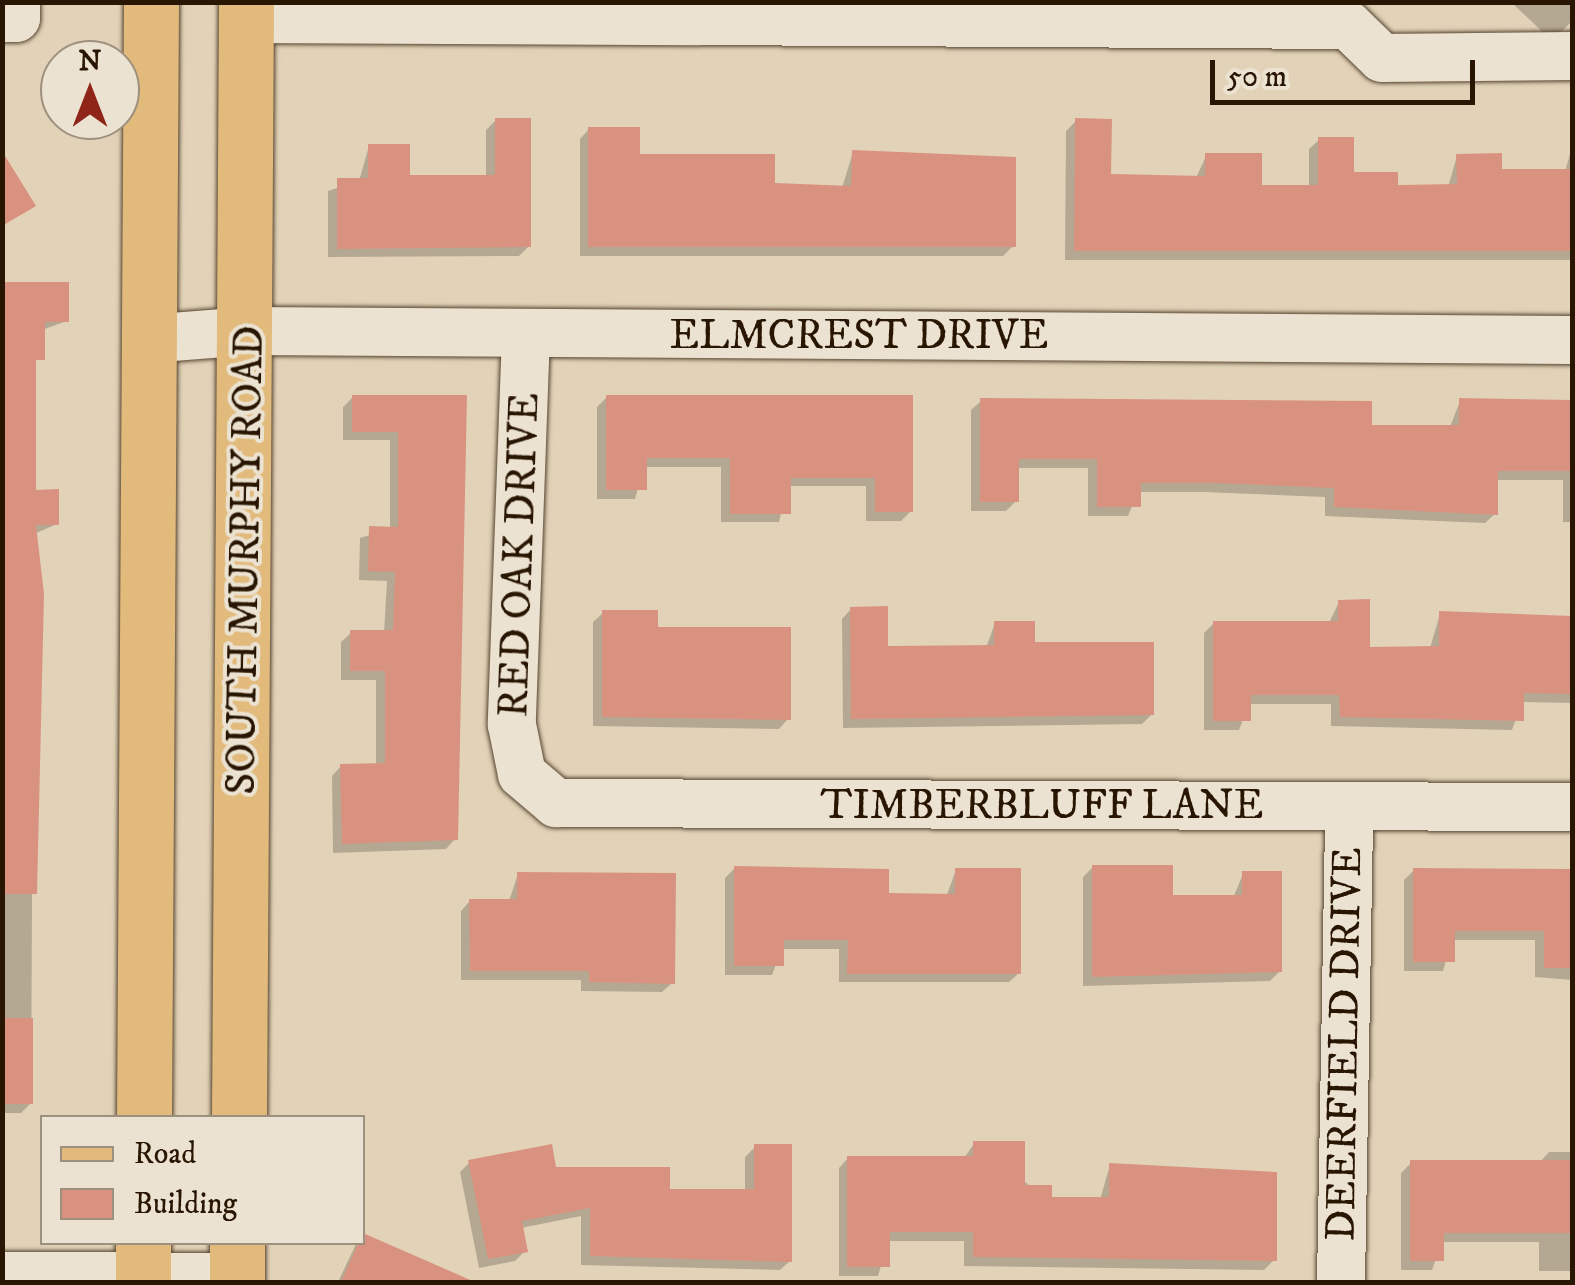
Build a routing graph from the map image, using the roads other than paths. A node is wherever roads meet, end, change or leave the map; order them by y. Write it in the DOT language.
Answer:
graph roads {
  1 [pos="16,2"];
  2 [pos="152,2"];
  3 [pos="382,10"];
  4 [pos="246,11"];
  5 [pos="699,12"];
  6 [pos="2,18"];
  7 [pos="1572,56"];
  8 [pos="249,331"];
  9 [pos="526,334"];
  10 [pos="147,339"];
  11 [pos="1572,340"];
  12 [pos="522,774"];
  13 [pos="1349,806"];
  14 [pos="1572,807"];
  15 [pos="144,1115"];
  16 [pos="239,1115"];
  17 [pos="143,1267"];
  18 [pos="237,1267"];
  19 [pos="2,1276"];
  20 [pos="1340,1282"];
  1 -- 6 [label="street"];
  2 -- 10 [label="main road"];
  3 -- 4 [label="street"];
  3 -- 5 [label="street"];
  4 -- 8 [label="main road, SOUTH MURPHY ROAD"];
  5 -- 7 [label="street"];
  8 -- 9 [label="street, ELMCREST DRIVE"];
  8 -- 10 [label="street, ELMCREST DRIVE"];
  8 -- 16 [label="main road, SOUTH MURPHY ROAD"];
  9 -- 11 [label="street, ELMCREST DRIVE"];
  9 -- 12 [label="street, RED OAK DRIVE"];
  10 -- 15 [label="main road"];
  12 -- 13 [label="street, TIMBERBLUFF LANE"];
  13 -- 14 [label="street, TIMBERBLUFF LANE"];
  13 -- 20 [label="street, DEERFIELD DRIVE"];
  17 -- 18 [label="street"];
  17 -- 19 [label="street"];
}
